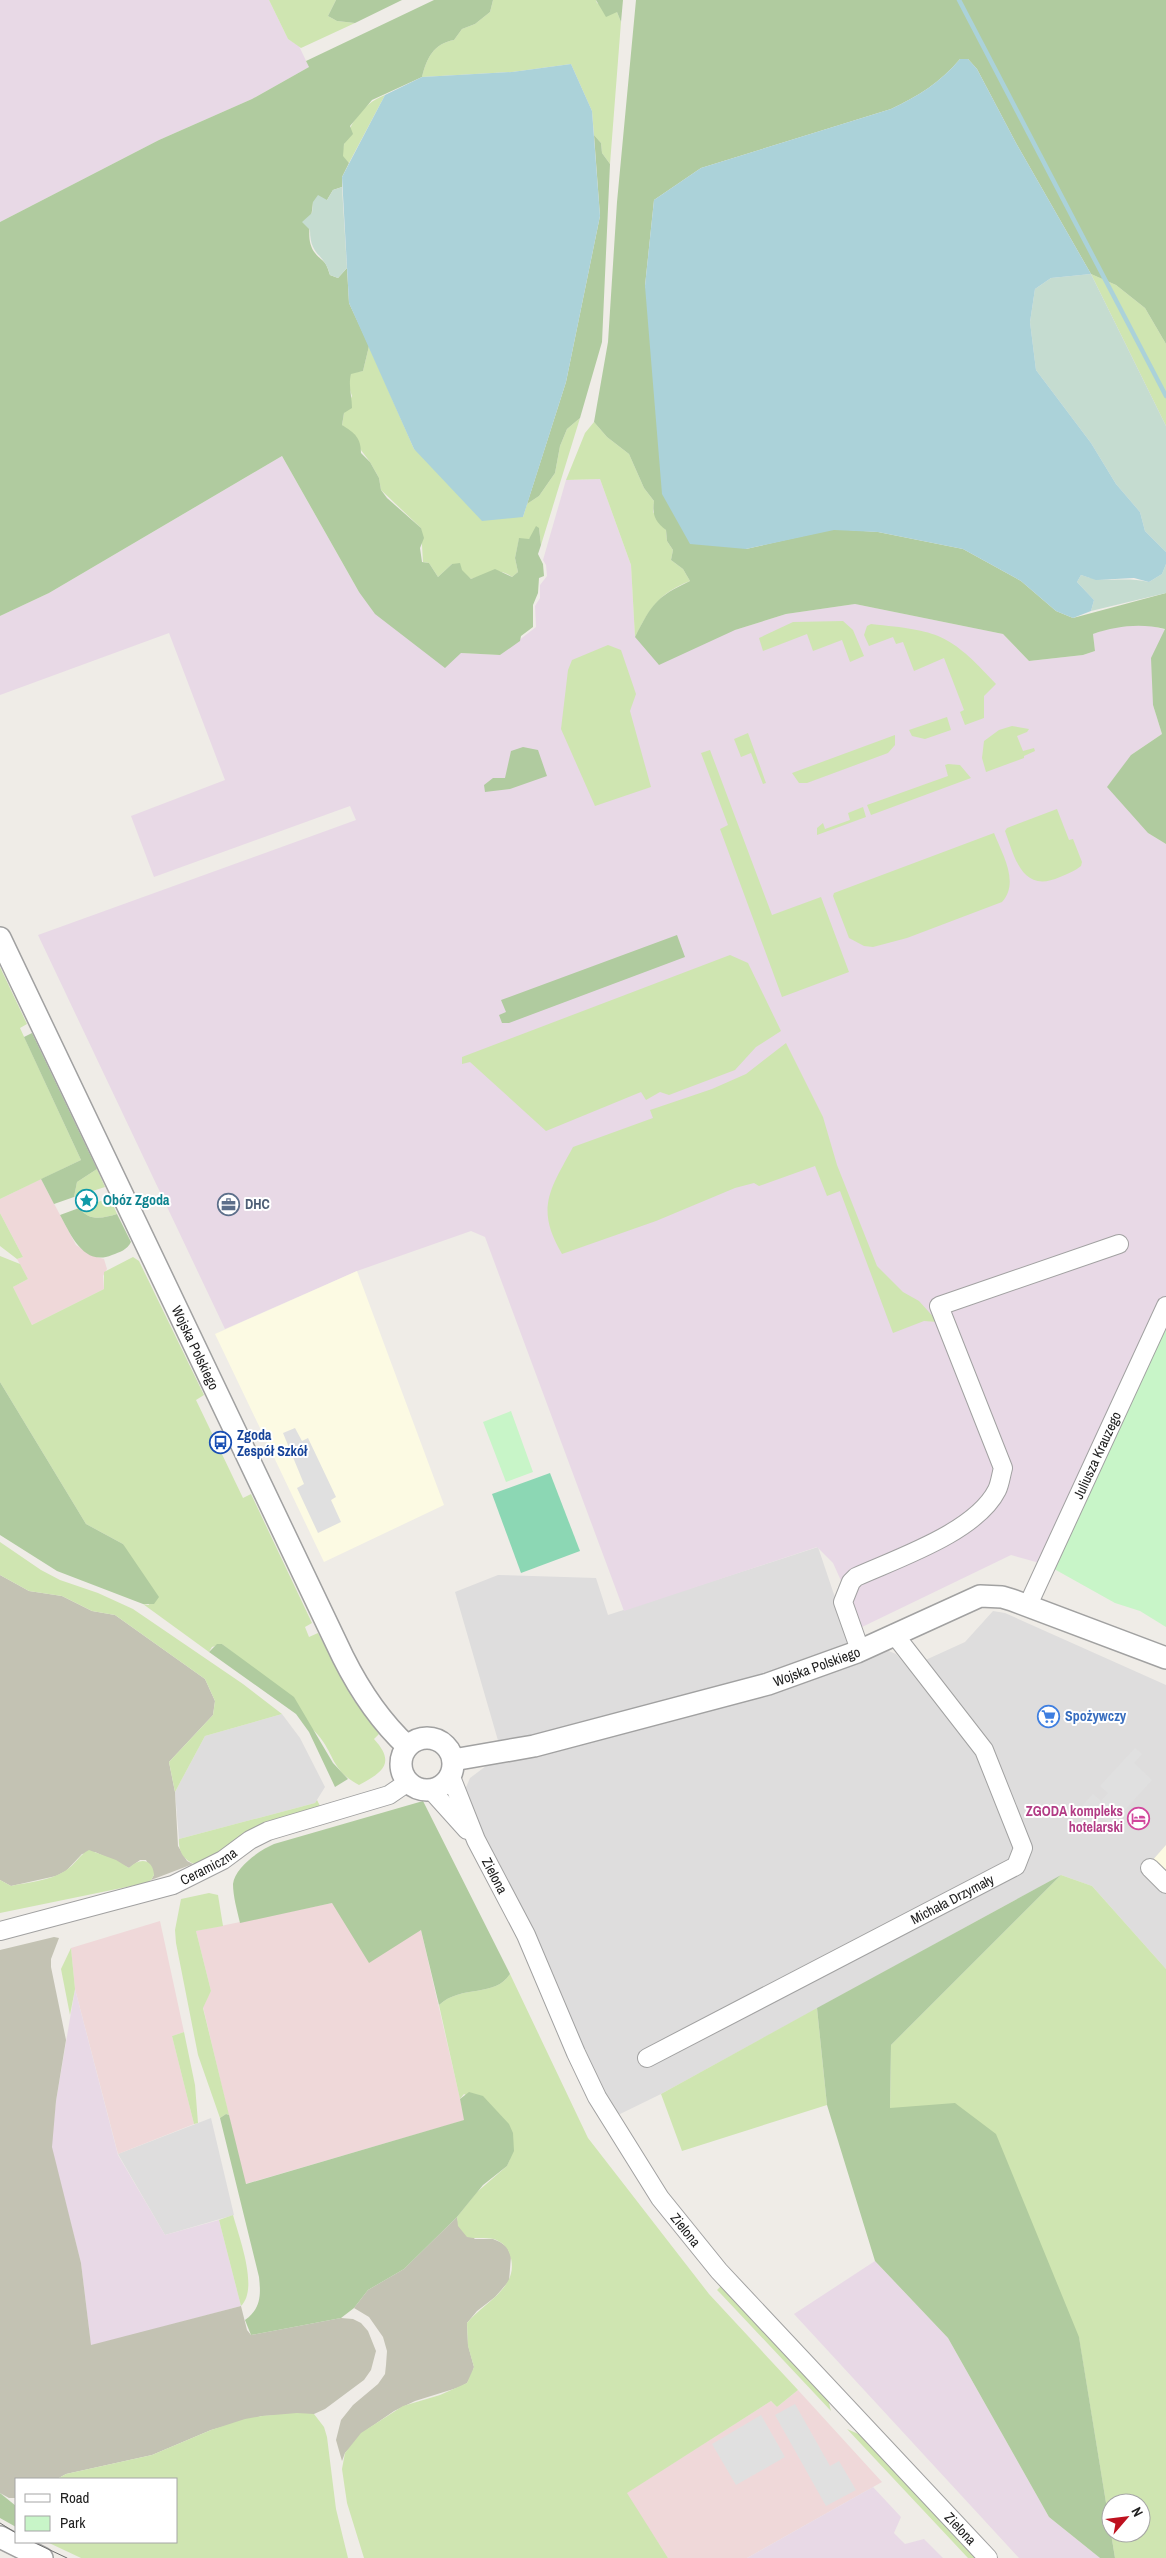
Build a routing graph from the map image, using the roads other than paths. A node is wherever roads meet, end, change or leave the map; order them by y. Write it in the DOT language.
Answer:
graph roads {
  1 [pos="0,938"];
  2 [pos="1119,1244"];
  3 [pos="1166,1306"];
  4 [pos="1028,1605"];
  5 [pos="894,1634"];
  6 [pos="860,1650"];
  7 [pos="1166,1658"];
  8 [pos="407,1746"];
  9 [pos="452,1769"];
  10 [pos="408,1782"];
  11 [pos="431,1790"];
  12 [pos="476,1840"];
  13 [pos="1150,1868"];
  14 [pos="1166,1884"];
  15 [pos="0,1931"];
  16 [pos="648,2058"];
  17 [pos="0,2537"];
  18 [pos="42,2558"];
  19 [pos="988,2558"];
  1 -- 8 [label="street, Wojska Polskiego"];
  2 -- 6 [label="street"];
  3 -- 4 [label="street, Juliusza Krauzego"];
  4 -- 5 [label="street, Wojska Polskiego"];
  4 -- 7 [label="street, Wojska Polskiego"];
  5 -- 6 [label="street, Wojska Polskiego"];
  5 -- 16 [label="street, Michała Drzymały"];
  6 -- 9 [label="street, Wojska Polskiego"];
  8 -- 9 [label="street"];
  8 -- 10 [label="street"];
  9 -- 11 [label="street"];
  9 -- 12 [label="street, Zielona"];
  10 -- 11 [label="street"];
  10 -- 15 [label="street, Ceramiczna"];
  11 -- 12 [label="street, Zielona"];
  12 -- 19 [label="street, Zielona"];
  13 -- 14 [label="street"];
  17 -- 18 [label="street"];
}
